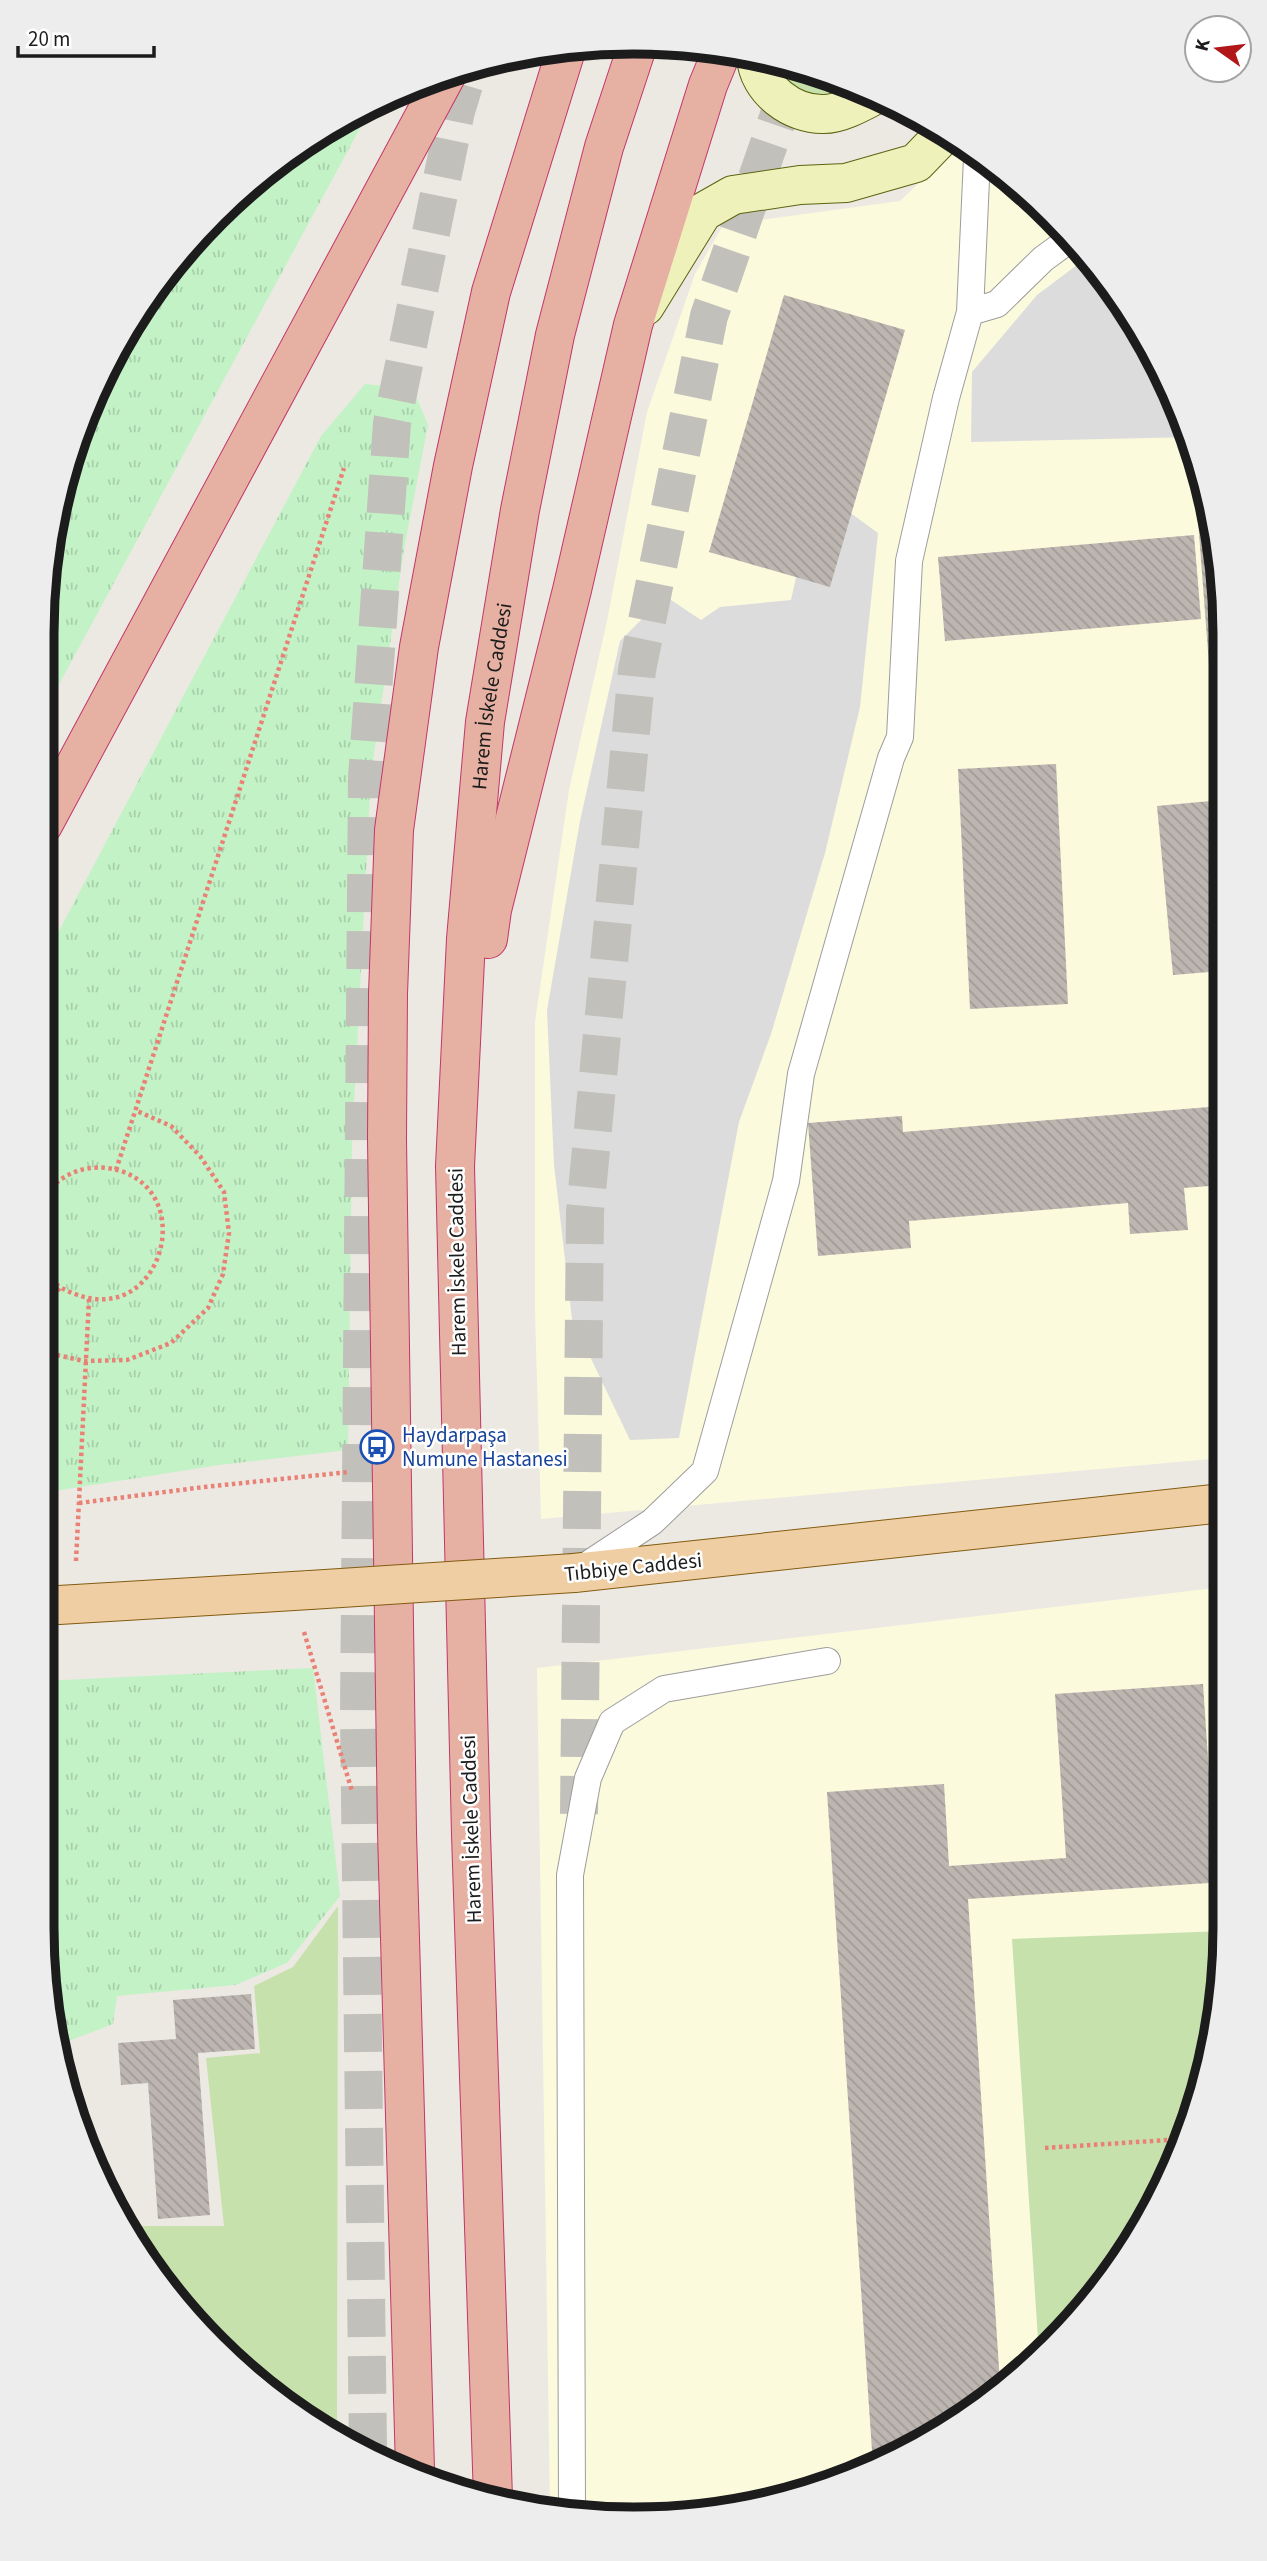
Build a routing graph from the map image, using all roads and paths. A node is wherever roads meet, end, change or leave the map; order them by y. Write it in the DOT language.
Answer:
graph roads {
  1 [pos="635,54"];
  2 [pos="564,58"];
  3 [pos="718,60"];
  4 [pos="759,68"];
  5 [pos="440,88"];
  6 [pos="863,101"];
  7 [pos="937,141"];
  8 [pos="977,167"];
  9 [pos="1062,245"];
  10 [pos="970,312"];
  11 [pos="633,325"];
  12 [pos="344,468"];
  13 [pos="54,805"];
  14 [pos="136,1111"];
  15 [pos="454,1166"];
  16 [pos="116,1170"];
  17 [pos="54,1185"];
  18 [pos="54,1281"];
  19 [pos="60,1288"];
  20 [pos="54,1294"];
  21 [pos="89,1299"];
  22 [pos="54,1354"];
  23 [pos="84,1361"];
  24 [pos="392,1468"];
  25 [pos="79,1503"];
  26 [pos="1213,1504"];
  27 [pos="574,1573"];
  28 [pos="301,1591"];
  29 [pos="58,1605"];
  30 [pos="827,1661"];
  31 [pos="353,1794"];
  32 [pos="1173,2139"];
  33 [pos="1045,2148"];
  34 [pos="415,2464"];
  35 [pos="493,2489"];
  36 [pos="572,2503"];
  1 -- 15 [label="highway, Harem İskele Caddesi"];
  2 -- 24 [label="highway"];
  3 -- 11 [label="highway"];
  4 -- 6 [label="main road"];
  5 -- 13 [label="highway"];
  7 -- 11 [label="main road"];
  8 -- 10 [label="lane"];
  9 -- 10 [label="lane"];
  10 -- 27 [label="lane"];
  11 -- 15 [label="highway"];
  12 -- 14 [label="path"];
  14 -- 16 [label="path"];
  14 -- 23 [label="path"];
  15 -- 35 [label="highway, Harem İskele Caddesi"];
  16 -- 17 [label="path"];
  16 -- 21 [label="path"];
  18 -- 19 [label="path"];
  19 -- 20 [label="path"];
  19 -- 21 [label="path"];
  21 -- 23 [label="path"];
  22 -- 23 [label="path"];
  23 -- 25 [label="path"];
  24 -- 25 [label="path"];
  24 -- 34 [label="highway"];
  25 -- 29 [label="path"];
  26 -- 27 [label="main road, Tıbbiye Caddesi"];
  27 -- 28 [label="main road, Tıbbiye Caddesi, bridge"];
  28 -- 29 [label="main road, Tıbbiye Caddesi"];
  28 -- 31 [label="path"];
  30 -- 36 [label="lane"];
  32 -- 33 [label="path"];
}
